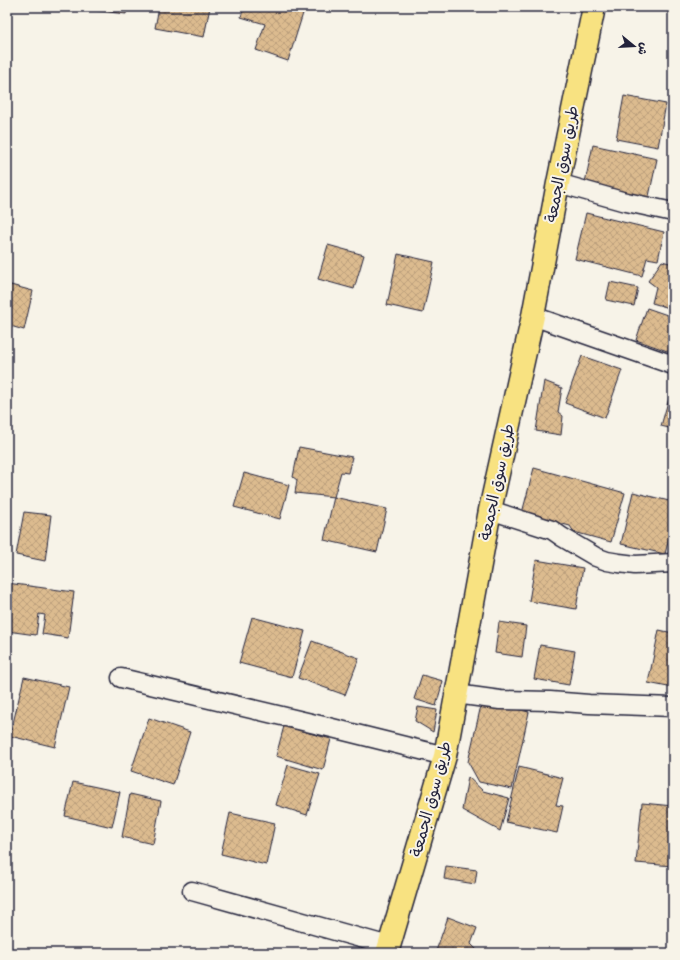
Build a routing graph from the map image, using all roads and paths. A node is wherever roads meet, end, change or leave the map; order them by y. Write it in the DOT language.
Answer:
graph roads {
  1 [pos="594,7"];
  2 [pos="558,183"];
  3 [pos="673,212"];
  4 [pos="533,316"];
  5 [pos="673,365"];
  6 [pos="490,510"];
  7 [pos="673,563"];
  8 [pos="121,678"];
  9 [pos="456,694"];
  10 [pos="673,707"];
  11 [pos="445,756"];
  12 [pos="192,891"];
  13 [pos="388,950"];
  1 -- 2 [label="main road, طريق سوق الجمعة"];
  2 -- 3 [label="street"];
  2 -- 4 [label="main road, طريق سوق الجمعة"];
  4 -- 5 [label="street"];
  4 -- 6 [label="main road, طريق سوق الجمعة"];
  6 -- 7 [label="street"];
  6 -- 9 [label="main road, طريق سوق الجمعة"];
  8 -- 11 [label="street"];
  9 -- 10 [label="street"];
  9 -- 11 [label="main road, طريق سوق الجمعة"];
  11 -- 13 [label="main road, طريق سوق الجمعة"];
  12 -- 13 [label="street"];
}
